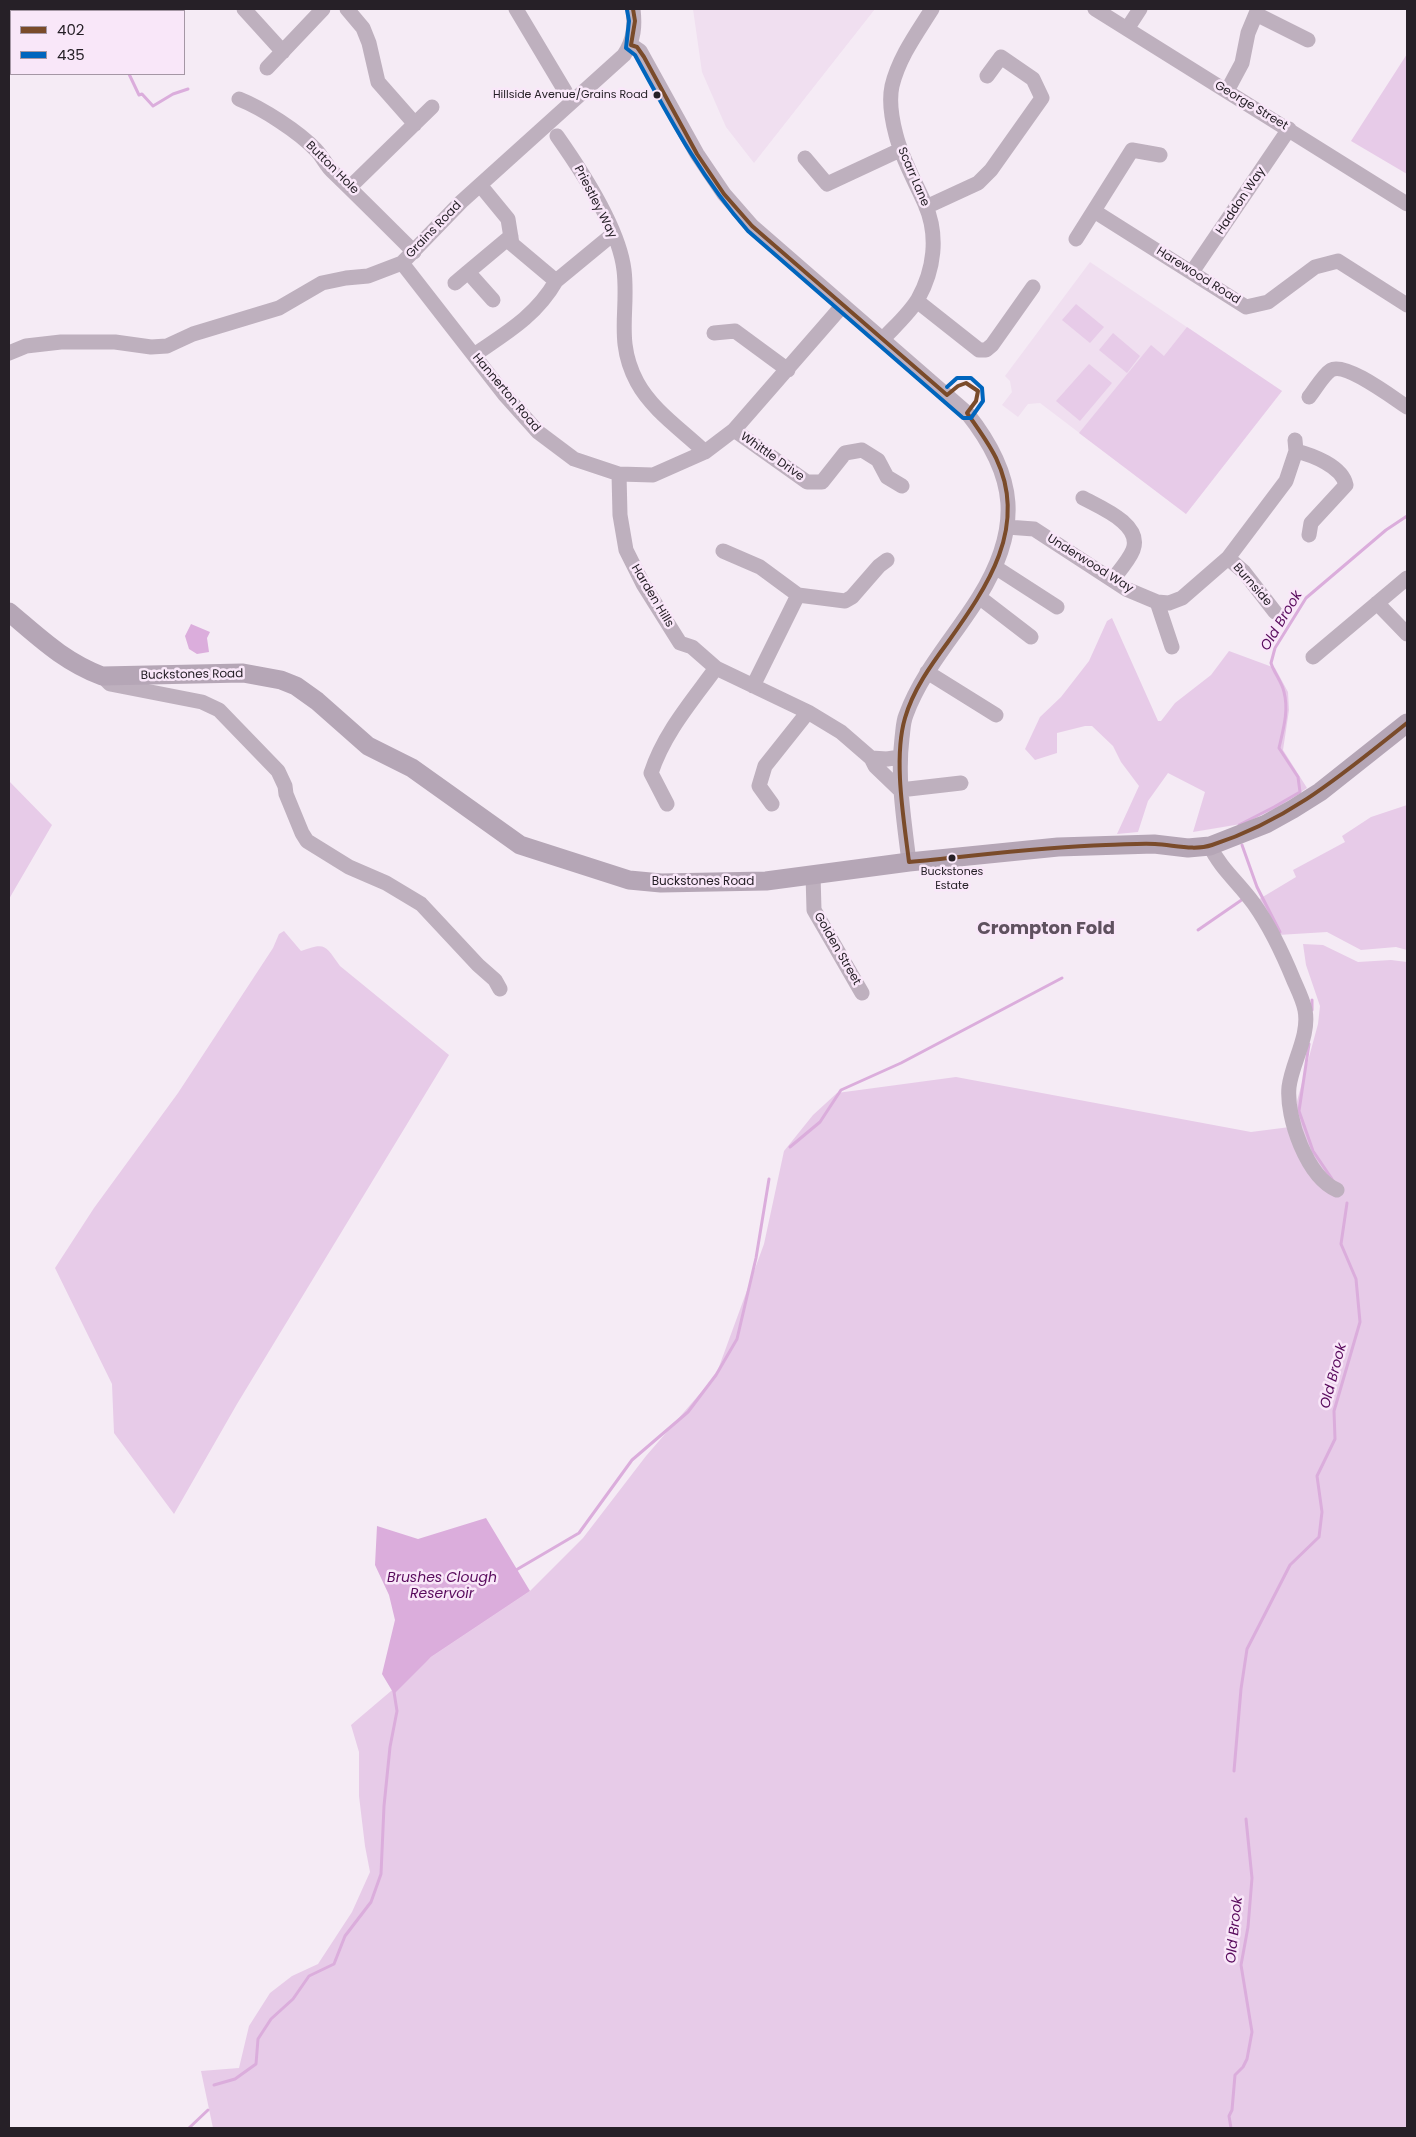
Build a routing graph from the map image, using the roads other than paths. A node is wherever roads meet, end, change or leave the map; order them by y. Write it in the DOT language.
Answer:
graph roads {
  1 [pos="244,9"];
  2 [pos="323,9"];
  3 [pos="347,9"];
  4 [pos="516,9"];
  5 [pos="633,9"];
  6 [pos="932,9"];
  7 [pos="1095,9"];
  8 [pos="1140,9"];
  9 [pos="1257,11"];
  10 [pos="1127,29"];
  11 [pos="1308,40"];
  12 [pos="631,45"];
  13 [pos="282,52"];
  14 [pos="267,68"];
  15 [pos="987,76"];
  16 [pos="564,91"];
  17 [pos="1227,91"];
  18 [pos="239,99"];
  19 [pos="432,107"];
  20 [pos="415,124"];
  21 [pos="1289,129"];
  22 [pos="557,136"];
  23 [pos="900,150"];
  24 [pos="1160,155"];
  25 [pos="805,158"];
  26 [pos="350,186"];
  27 [pos="485,191"];
  28 [pos="1407,204"];
  29 [pos="926,207"];
  30 [pos="1094,211"];
  31 [pos="613,234"];
  32 [pos="512,236"];
  33 [pos="1076,239"];
  34 [pos="414,252"];
  35 [pos="402,263"];
  36 [pos="468,272"];
  37 [pos="1192,272"];
  38 [pos="556,282"];
  39 [pos="454,283"];
  40 [pos="1024,293"];
  41 [pos="493,300"];
  42 [pos="917,300"];
  43 [pos="1407,305"];
  44 [pos="843,306"];
  45 [pos="714,333"];
  46 [pos="883,339"];
  47 [pos="9,353"];
  48 [pos="474,355"];
  49 [pos="788,370"];
  50 [pos="1309,398"];
  51 [pos="1407,407"];
  52 [pos="734,430"];
  53 [pos="705,452"];
  54 [pos="619,474"];
  55 [pos="902,486"];
  56 [pos="1083,498"];
  57 [pos="1007,527"];
  58 [pos="1309,534"];
  59 [pos="724,551"];
  60 [pos="1228,558"];
  61 [pos="887,560"];
  62 [pos="995,567"];
  63 [pos="1407,578"];
  64 [pos="1114,580"];
  65 [pos="798,596"];
  66 [pos="979,596"];
  67 [pos="1157,602"];
  68 [pos="1376,603"];
  69 [pos="1057,607"];
  70 [pos="9,612"];
  71 [pos="1275,612"];
  72 [pos="1407,634"];
  73 [pos="1031,637"];
  74 [pos="1172,646"];
  75 [pos="1312,657"];
  76 [pos="716,668"];
  77 [pos="927,672"];
  78 [pos="102,676"];
  79 [pos="754,686"];
  80 [pos="808,712"];
  81 [pos="996,715"];
  82 [pos="1407,723"];
  83 [pos="900,757"];
  84 [pos="871,758"];
  85 [pos="961,783"];
  86 [pos="900,790"];
  87 [pos="667,804"];
  88 [pos="772,804"];
  89 [pos="1210,846"];
  90 [pos="908,862"];
  91 [pos="813,874"];
  92 [pos="500,989"];
  93 [pos="862,993"];
  94 [pos="1337,1190"];
  1 -- 13 [label="street"];
  2 -- 13 [label="street"];
  3 -- 20 [label="street"];
  4 -- 16 [label="street"];
  5 -- 12 [label="street"];
  6 -- 23 [label="street, Scarr Lane"];
  7 -- 10 [label="street, George Street"];
  8 -- 10 [label="street"];
  9 -- 11 [label="street"];
  9 -- 17 [label="street"];
  10 -- 17 [label="street, George Street"];
  12 -- 34 [label="street, Grains Road"];
  12 -- 44 [label="street"];
  13 -- 14 [label="street"];
  15 -- 29 [label="street"];
  17 -- 21 [label="street, George Street"];
  18 -- 26 [label="street, Button Hole"];
  19 -- 20 [label="street"];
  20 -- 26 [label="street"];
  21 -- 28 [label="street, George Street"];
  21 -- 37 [label="street, Haddon Way"];
  22 -- 31 [label="street, Priestley Way"];
  23 -- 25 [label="street"];
  23 -- 29 [label="street, Scarr Lane"];
  24 -- 30 [label="street"];
  26 -- 34 [label="street, Button Hole"];
  27 -- 32 [label="street"];
  29 -- 42 [label="street, Scarr Lane"];
  30 -- 33 [label="street"];
  30 -- 37 [label="street, Harewood Road"];
  31 -- 38 [label="street"];
  31 -- 53 [label="street, Priestley Way"];
  32 -- 36 [label="street"];
  32 -- 38 [label="street"];
  34 -- 35 [label="street, Grains Road"];
  35 -- 47 [label="street, Grains Road"];
  35 -- 48 [label="street, Hannerton Road"];
  36 -- 39 [label="street"];
  36 -- 41 [label="street"];
  37 -- 43 [label="street, Harewood Road"];
  38 -- 48 [label="street"];
  40 -- 42 [label="street"];
  42 -- 46 [label="street, Scarr Lane"];
  44 -- 46 [label="street"];
  44 -- 49 [label="street, Hannerton Road"];
  45 -- 49 [label="street"];
  46 -- 57 [label="street"];
  48 -- 54 [label="street, Hannerton Road"];
  49 -- 52 [label="street, Hannerton Road"];
  50 -- 51 [label="street"];
  52 -- 53 [label="street, Hannerton Road"];
  52 -- 55 [label="street, Whittle Drive"];
  53 -- 54 [label="street, Hannerton Road"];
  54 -- 76 [label="street, Harden Hills"];
  56 -- 64 [label="street"];
  57 -- 62 [label="street"];
  57 -- 64 [label="street, Underwood Way"];
  58 -- 60 [label="street"];
  59 -- 65 [label="street"];
  60 -- 67 [label="street"];
  60 -- 71 [label="street, Burnside"];
  61 -- 65 [label="street"];
  62 -- 66 [label="street"];
  62 -- 69 [label="street"];
  63 -- 68 [label="street"];
  64 -- 67 [label="street, Underwood Way"];
  65 -- 79 [label="street"];
  66 -- 73 [label="street"];
  66 -- 77 [label="street"];
  67 -- 74 [label="street"];
  68 -- 72 [label="street"];
  68 -- 75 [label="street"];
  70 -- 78 [label="main road, Buckstones Road"];
  76 -- 79 [label="street, Harden Hills"];
  76 -- 87 [label="street"];
  77 -- 81 [label="street"];
  77 -- 83 [label="street"];
  78 -- 91 [label="main road, Buckstones Road"];
  78 -- 92 [label="street"];
  79 -- 80 [label="street, Harden Hills"];
  80 -- 84 [label="street, Harden Hills"];
  80 -- 88 [label="street"];
  82 -- 89 [label="main road, Buckstones Road"];
  83 -- 84 [label="street"];
  83 -- 86 [label="street"];
  84 -- 86 [label="street, Harden Hills"];
  85 -- 86 [label="street"];
  86 -- 90 [label="street"];
  89 -- 90 [label="main road, Buckstones Road"];
  89 -- 94 [label="street"];
  90 -- 91 [label="main road, Buckstones Road"];
  91 -- 93 [label="street, Golden Street"];
}
